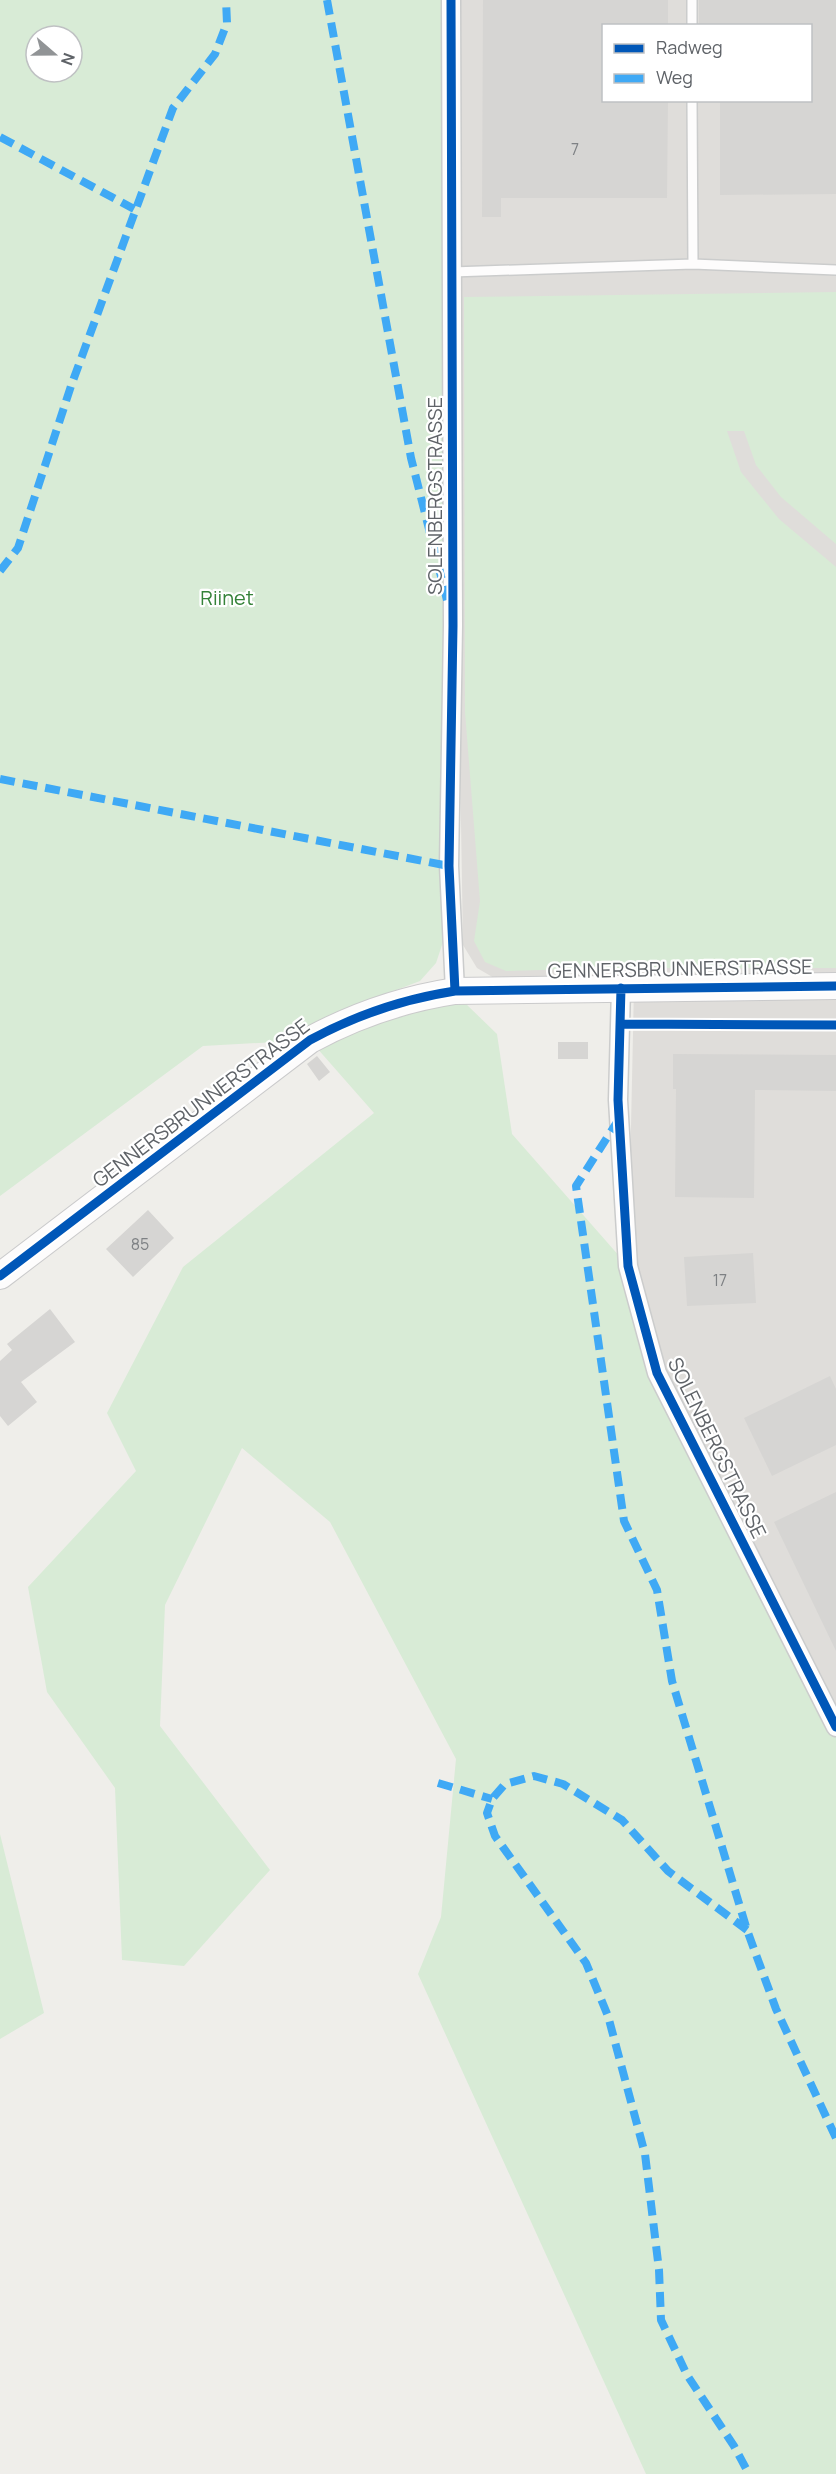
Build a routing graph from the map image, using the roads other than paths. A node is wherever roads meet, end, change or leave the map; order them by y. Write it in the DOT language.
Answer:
graph roads {
  1 [pos="451,0"];
  2 [pos="692,0"];
  3 [pos="692,24"];
  4 [pos="692,102"];
  5 [pos="693,264"];
  6 [pos="836,270"];
  7 [pos="452,272"];
  8 [pos="836,986"];
  9 [pos="621,988"];
  10 [pos="455,991"];
  11 [pos="0,1276"];
  12 [pos="836,1727"];
  1 -- 7 [label="street, SOLENBERGSTRASSE"];
  2 -- 3 [label="lane"];
  4 -- 5 [label="lane"];
  5 -- 6 [label="lane"];
  5 -- 7 [label="lane"];
  7 -- 10 [label="street, SOLENBERGSTRASSE"];
  8 -- 9 [label="street, GENNERSBRUNNERSTRASSE"];
  9 -- 10 [label="street, GENNERSBRUNNERSTRASSE"];
  9 -- 12 [label="street, SOLENBERGSTRASSE"];
  10 -- 11 [label="street, GENNERSBRUNNERSTRASSE"];
}
